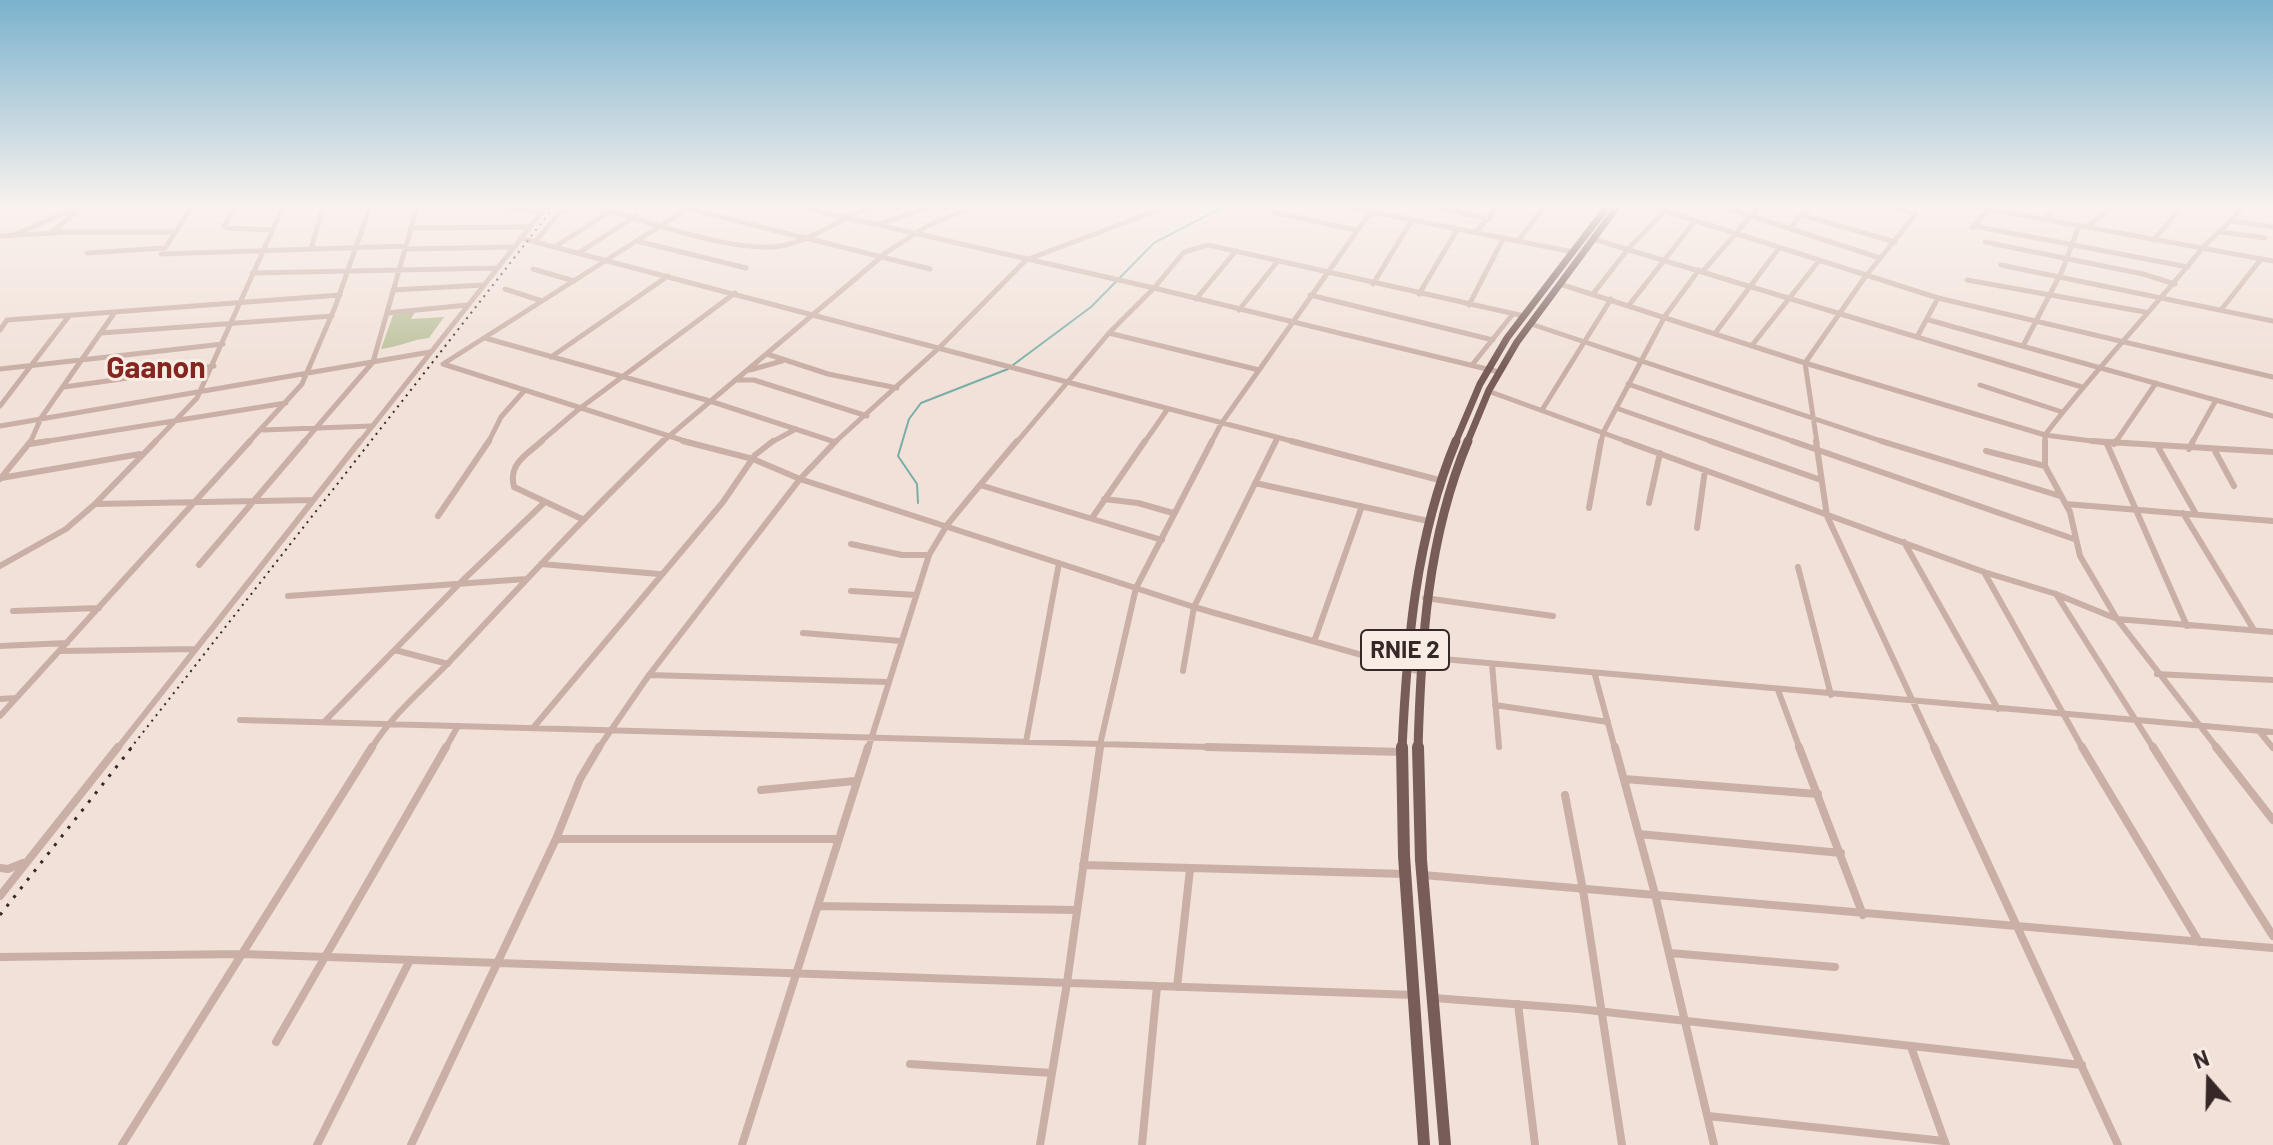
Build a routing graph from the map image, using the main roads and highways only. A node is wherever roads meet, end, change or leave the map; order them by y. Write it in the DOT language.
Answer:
graph roads {
  1 [pos="1567,260"];
  2 [pos="1577,260"];
  3 [pos="1523,318"];
  4 [pos="1424,1145"];
  5 [pos="1445,1145"];
  1 -- 3 [label="main road, RNIE 2"];
  2 -- 3 [label="main road, RNIE 2"];
  3 -- 4 [label="main road, RNIE 2"];
  3 -- 5 [label="main road, RNIE 2"];
}
